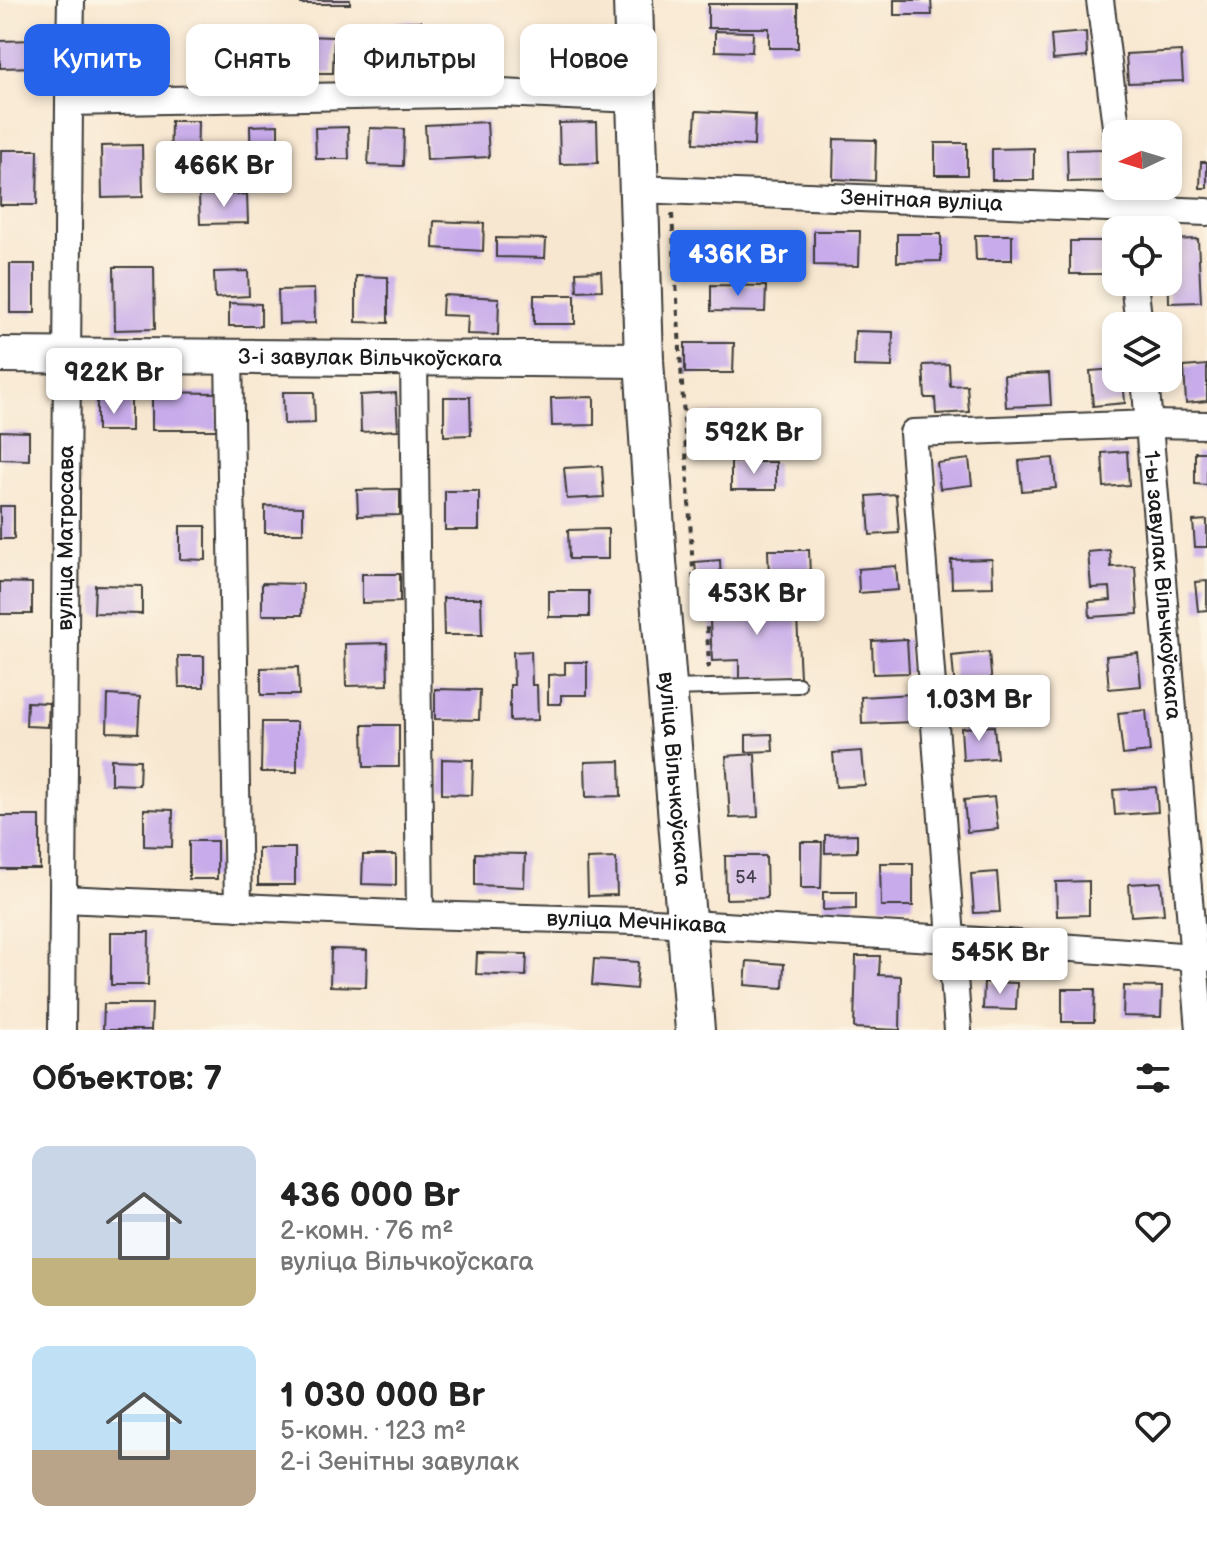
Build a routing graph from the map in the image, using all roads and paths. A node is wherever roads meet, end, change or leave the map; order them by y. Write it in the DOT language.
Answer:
graph roads {
  1 [pos="71,0"];
  2 [pos="633,0"];
  3 [pos="1100,0"];
  4 [pos="636,99"];
  5 [pos="69,102"];
  6 [pos="1115,120"];
  7 [pos="654,189"];
  8 [pos="1126,208"];
  9 [pos="1207,212"];
  10 [pos="0,355"];
  11 [pos="67,355"];
  12 [pos="229,355"];
  13 [pos="414,358"];
  14 [pos="644,360"];
  15 [pos="1147,392"];
  16 [pos="1150,424"];
  17 [pos="1207,425"];
  18 [pos="798,685"];
  19 [pos="681,687"];
  20 [pos="63,899"];
  21 [pos="238,907"];
  22 [pos="420,915"];
  23 [pos="687,924"];
  24 [pos="951,939"];
  25 [pos="1201,957"];
  26 [pos="62,1030"];
  27 [pos="695,1030"];
  28 [pos="958,1030"];
  29 [pos="1200,1030"];
  1 -- 5 [label="street, вуліца Матросава"];
  2 -- 4 [label="main road, вуліца Вільчкоўскага"];
  3 -- 6 [label="street"];
  4 -- 5 [label="street"];
  4 -- 7 [label="main road, вуліца Вільчкоўскага"];
  5 -- 11 [label="street, вуліца Матросава"];
  7 -- 8 [label="street, Зенітная вуліца"];
  7 -- 14 [label="main road, вуліца Вільчкоўскага"];
  7 -- 19 [label="path"];
  8 -- 9 [label="street, Зенітная вуліца"];
  10 -- 11 [label="street, 3-і завулак Вільчкоўскага"];
  11 -- 12 [label="street, 3-і завулак Вільчкоўскага"];
  11 -- 20 [label="street, вуліца Матросава"];
  12 -- 13 [label="street, 3-і завулак Вільчкоўскага"];
  12 -- 21 [label="street"];
  13 -- 14 [label="street, 3-і завулак Вільчкоўскага"];
  13 -- 22 [label="street"];
  14 -- 19 [label="main road, вуліца Вільчкоўскага"];
  15 -- 16 [label="street, 1-ы завулак Вільчкоўскага"];
  16 -- 17 [label="street"];
  16 -- 24 [label="street"];
  16 -- 25 [label="street, 1-ы завулак Вільчкоўскага"];
  18 -- 19 [label="lane"];
  19 -- 23 [label="main road, вуліца Вільчкоўскага"];
  20 -- 21 [label="street, вуліца Мечнікава"];
  20 -- 26 [label="street, вуліца Матросава"];
  21 -- 22 [label="street, вуліца Мечнікава"];
  22 -- 23 [label="street, вуліца Мечнікава"];
  23 -- 24 [label="street, вуліца Мечнікава"];
  23 -- 27 [label="main road, вуліца Вільчкоўскага"];
  24 -- 25 [label="street, вуліца Мечнікава"];
  24 -- 28 [label="street"];
  25 -- 29 [label="street, 1-ы завулак Вільчкоўскага"];
}
